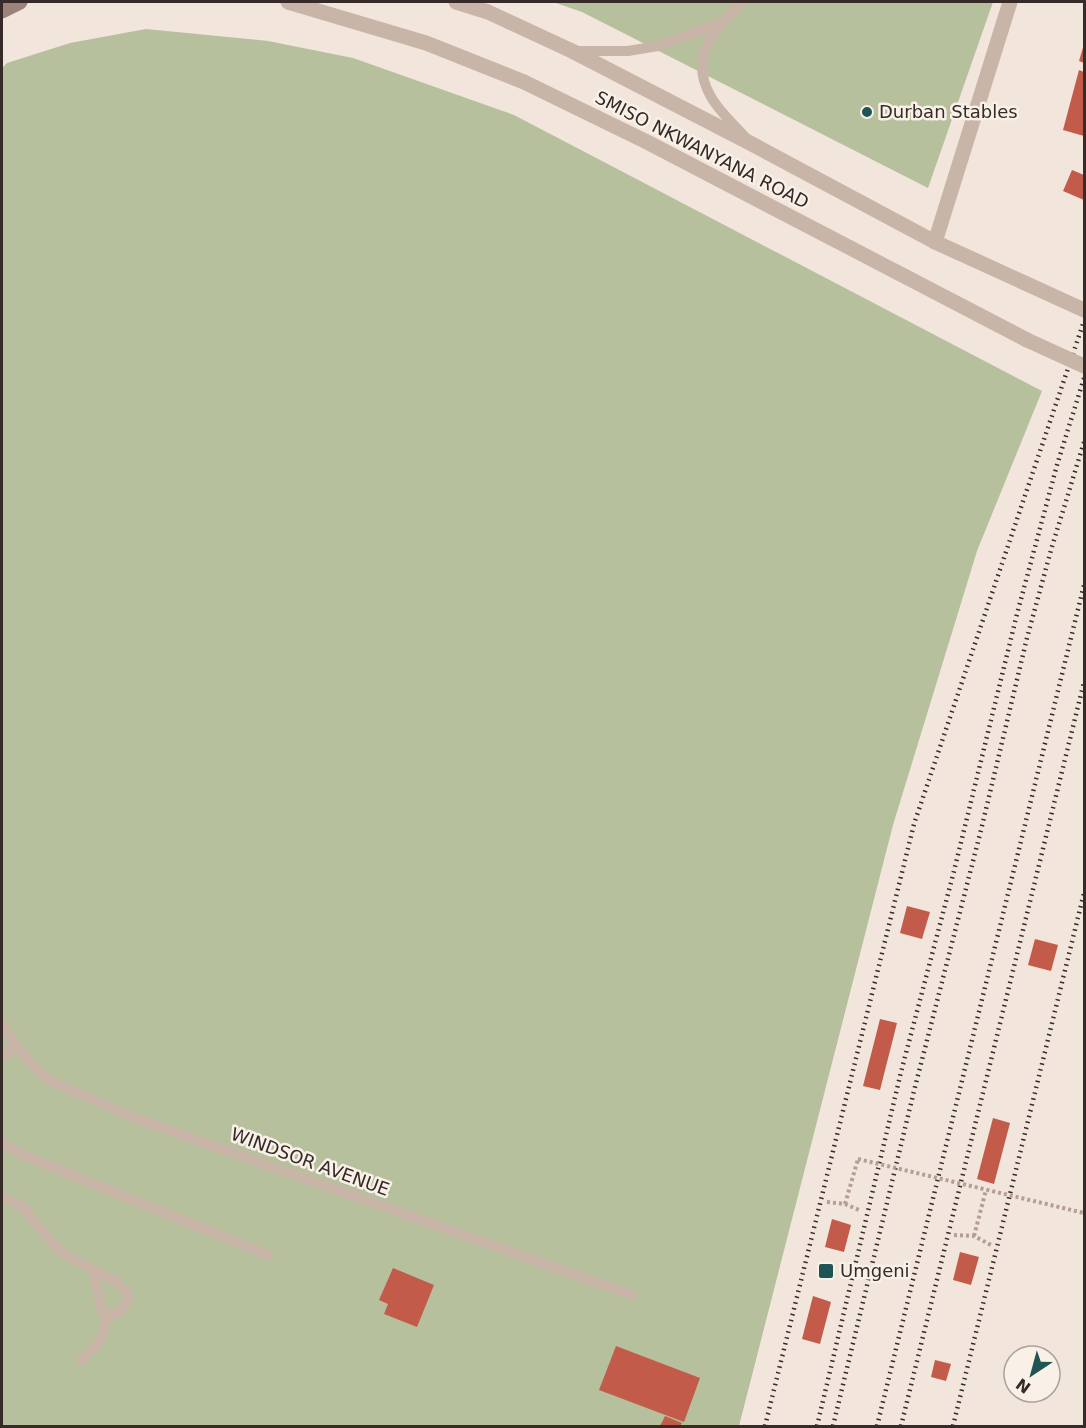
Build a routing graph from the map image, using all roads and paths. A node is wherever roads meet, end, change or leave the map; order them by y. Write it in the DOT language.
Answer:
graph roads {
  1 [pos="20,2"];
  2 [pos="288,2"];
  3 [pos="456,2"];
  4 [pos="742,2"];
  5 [pos="1010,2"];
  6 [pos="2,11"];
  7 [pos="722,22"];
  8 [pos="572,51"];
  9 [pos="750,142"];
  10 [pos="935,242"];
  11 [pos="1084,310"];
  12 [pos="1084,366"];
  13 [pos="2,1023"];
  14 [pos="16,1046"];
  15 [pos="2,1058"];
  16 [pos="2,1143"];
  17 [pos="986,1190"];
  18 [pos="2,1197"];
  19 [pos="827,1202"];
  20 [pos="844,1204"];
  21 [pos="859,1210"];
  22 [pos="1084,1213"];
  23 [pos="954,1235"];
  24 [pos="974,1236"];
  25 [pos="992,1245"];
  26 [pos="268,1255"];
  27 [pos="93,1269"];
  28 [pos="632,1295"];
  29 [pos="106,1314"];
  30 [pos="81,1360"];
  1 -- 6 [label="main road"];
  2 -- 12 [label="street, SMISO NKWANYANA ROAD, bridge"];
  3 -- 8 [label="street, SMISO NKWANYANA ROAD"];
  4 -- 7 [label="lane"];
  5 -- 10 [label="street"];
  7 -- 8 [label="lane"];
  7 -- 9 [label="lane"];
  8 -- 9 [label="street, SMISO NKWANYANA ROAD"];
  9 -- 10 [label="street, SMISO NKWANYANA ROAD"];
  10 -- 11 [label="street, SMISO NKWANYANA ROAD"];
  13 -- 14 [label="lane, WINDSOR AVENUE"];
  14 -- 15 [label="lane"];
  14 -- 28 [label="lane, WINDSOR AVENUE"];
  16 -- 26 [label="lane"];
  17 -- 20 [label="path, bridge"];
  17 -- 22 [label="path, bridge"];
  17 -- 24 [label="path"];
  18 -- 27 [label="lane"];
  19 -- 20 [label="path"];
  20 -- 21 [label="path"];
  23 -- 24 [label="path"];
  24 -- 25 [label="path"];
  27 -- 29 [label="lane"];
  27 -- 29 [label="lane"];
  29 -- 30 [label="lane"];
}
